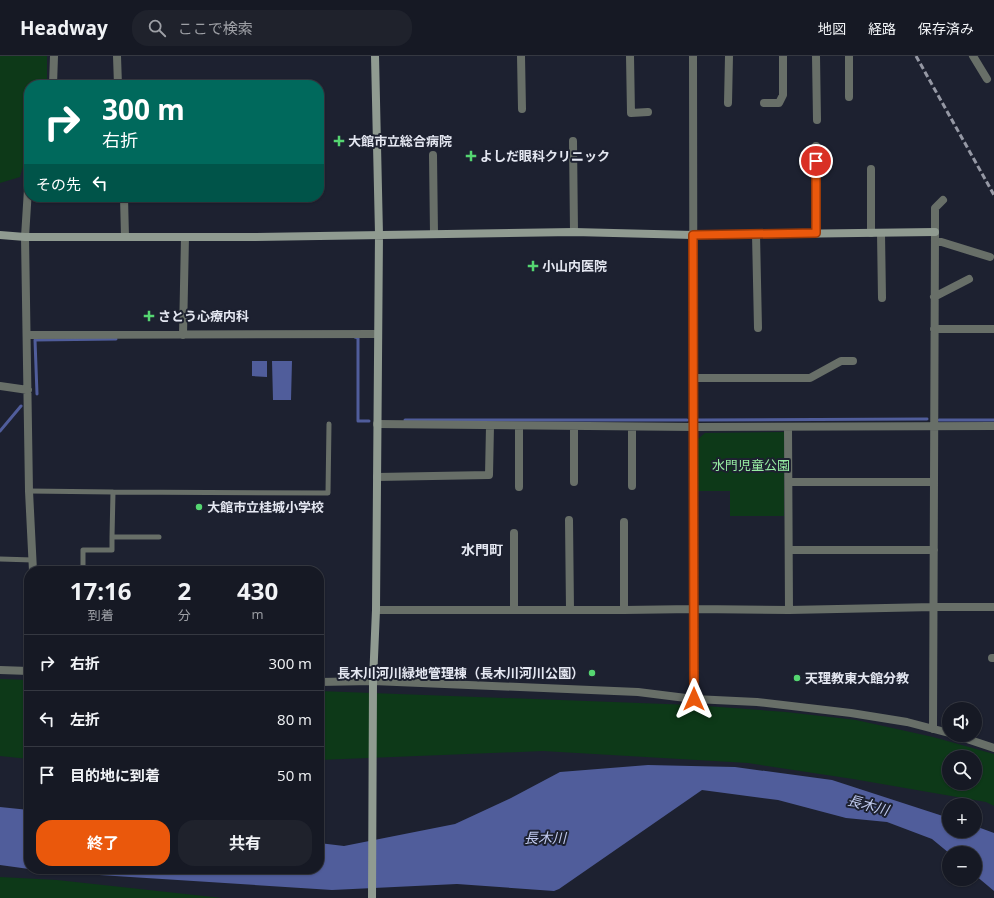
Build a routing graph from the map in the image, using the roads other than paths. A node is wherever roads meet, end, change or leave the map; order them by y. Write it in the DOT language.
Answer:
graph roads {
  1 [pos="54,56"];
  2 [pos="117,56"];
  3 [pos="375,56"];
  4 [pos="521,56"];
  5 [pos="630,56"];
  6 [pos="692,56"];
  7 [pos="728,56"];
  8 [pos="783,56"];
  9 [pos="816,56"];
  10 [pos="849,56"];
  11 [pos="974,56"];
  12 [pos="987,79"];
  13 [pos="53,80"];
  14 [pos="118,80"];
  15 [pos="849,97"];
  16 [pos="728,103"];
  17 [pos="764,103"];
  18 [pos="522,109"];
  19 [pos="648,112"];
  20 [pos="817,120"];
  21 [pos="573,141"];
  22 [pos="816,146"];
  23 [pos="433,155"];
  24 [pos="871,169"];
  25 [pos="943,200"];
  26 [pos="27,202"];
  27 [pos="124,202"];
  28 [pos="574,232"];
  29 [pos="816,233"];
  30 [pos="871,233"];
  31 [pos="881,233"];
  32 [pos="379,234"];
  33 [pos="434,234"];
  34 [pos="756,234"];
  35 [pos="0,235"];
  36 [pos="693,235"];
  37 [pos="935,236"];
  38 [pos="25,237"];
  39 [pos="125,237"];
  40 [pos="185,237"];
  41 [pos="990,257"];
  42 [pos="970,279"];
  43 [pos="934,296"];
  44 [pos="882,298"];
  45 [pos="758,328"];
  46 [pos="994,329"];
  47 [pos="934,330"];
  48 [pos="378,334"];
  49 [pos="27,335"];
  50 [pos="183,335"];
  51 [pos="853,361"];
  52 [pos="694,378"];
  53 [pos="0,386"];
  54 [pos="28,390"];
  55 [pos="329,424"];
  56 [pos="377,424"];
  57 [pos="490,426"];
  58 [pos="519,426"];
  59 [pos="933,426"];
  60 [pos="994,426"];
  61 [pos="574,427"];
  62 [pos="632,427"];
  63 [pos="694,427"];
  64 [pos="788,427"];
  65 [pos="377,477"];
  66 [pos="574,482"];
  67 [pos="789,482"];
  68 [pos="933,482"];
  69 [pos="632,486"];
  70 [pos="519,488"];
  71 [pos="29,491"];
  72 [pos="113,492"];
  73 [pos="569,520"];
  74 [pos="624,522"];
  75 [pos="514,533"];
  76 [pos="112,536"];
  77 [pos="159,537"];
  78 [pos="789,550"];
  79 [pos="934,550"];
  80 [pos="0,559"];
  81 [pos="33,560"];
  82 [pos="33,566"];
  83 [pos="83,566"];
  84 [pos="934,607"];
  85 [pos="994,607"];
  86 [pos="694,609"];
  87 [pos="376,610"];
  88 [pos="514,610"];
  89 [pos="570,610"];
  90 [pos="624,610"];
  91 [pos="789,610"];
  92 [pos="0,670"];
  93 [pos="24,671"];
  94 [pos="324,682"];
  95 [pos="373,685"];
  96 [pos="694,699"];
  97 [pos="933,729"];
  98 [pos="942,731"];
  99 [pos="976,742"];
  100 [pos="994,748"];
  101 [pos="372,898"];
  1 -- 13 [label="street"];
  2 -- 14 [label="street"];
  3 -- 32 [label="street"];
  4 -- 18 [label="street"];
  5 -- 19 [label="street"];
  6 -- 36 [label="street"];
  7 -- 16 [label="street"];
  8 -- 17 [label="street"];
  9 -- 20 [label="street"];
  10 -- 15 [label="street"];
  11 -- 12 [label="street"];
  21 -- 28 [label="street"];
  22 -- 29 [label="street"];
  23 -- 33 [label="street"];
  24 -- 30 [label="street"];
  25 -- 37 [label="street"];
  26 -- 38 [label="street"];
  27 -- 39 [label="street"];
  28 -- 33 [label="street"];
  28 -- 36 [label="street"];
  29 -- 30 [label="street"];
  29 -- 34 [label="street"];
  30 -- 31 [label="street"];
  31 -- 37 [label="street"];
  31 -- 44 [label="street"];
  32 -- 33 [label="street"];
  32 -- 40 [label="street"];
  32 -- 48 [label="street"];
  34 -- 36 [label="street"];
  34 -- 45 [label="street"];
  35 -- 38 [label="street"];
  36 -- 52 [label="street"];
  37 -- 41 [label="street"];
  37 -- 43 [label="street"];
  38 -- 39 [label="street"];
  38 -- 49 [label="street"];
  39 -- 40 [label="street"];
  40 -- 50 [label="street"];
  42 -- 43 [label="street"];
  43 -- 47 [label="street"];
  46 -- 47 [label="street"];
  47 -- 59 [label="street"];
  48 -- 50 [label="street"];
  48 -- 56 [label="street"];
  49 -- 50 [label="street"];
  49 -- 54 [label="street"];
  51 -- 52 [label="street"];
  52 -- 63 [label="street"];
  53 -- 54 [label="street"];
  54 -- 71 [label="street"];
  55 -- 72 [label="lane"];
  56 -- 57 [label="street"];
  56 -- 65 [label="street"];
  57 -- 58 [label="street"];
  57 -- 65 [label="street"];
  58 -- 61 [label="street"];
  58 -- 70 [label="street"];
  59 -- 60 [label="street"];
  59 -- 64 [label="street"];
  59 -- 68 [label="street"];
  61 -- 62 [label="street"];
  61 -- 66 [label="street"];
  62 -- 63 [label="street"];
  62 -- 69 [label="street"];
  63 -- 64 [label="street"];
  63 -- 86 [label="street"];
  64 -- 67 [label="street"];
  65 -- 87 [label="street"];
  67 -- 68 [label="street"];
  67 -- 78 [label="street"];
  68 -- 79 [label="street"];
  71 -- 72 [label="lane"];
  71 -- 81 [label="street"];
  72 -- 76 [label="lane"];
  73 -- 89 [label="street"];
  74 -- 90 [label="street"];
  75 -- 88 [label="street"];
  76 -- 77 [label="lane"];
  76 -- 83 [label="lane"];
  78 -- 79 [label="street"];
  78 -- 91 [label="street"];
  79 -- 84 [label="street"];
  80 -- 81 [label="lane"];
  81 -- 82 [label="street"];
  84 -- 85 [label="street"];
  84 -- 91 [label="street"];
  84 -- 97 [label="street"];
  86 -- 90 [label="street"];
  86 -- 91 [label="street"];
  86 -- 96 [label="street"];
  87 -- 88 [label="street"];
  87 -- 95 [label="street"];
  88 -- 89 [label="street"];
  89 -- 90 [label="street"];
  92 -- 93 [label="street"];
  94 -- 95 [label="street"];
  95 -- 96 [label="street"];
  95 -- 101 [label="street"];
  96 -- 97 [label="street"];
  97 -- 98 [label="street"];
  99 -- 100 [label="street"];
}
